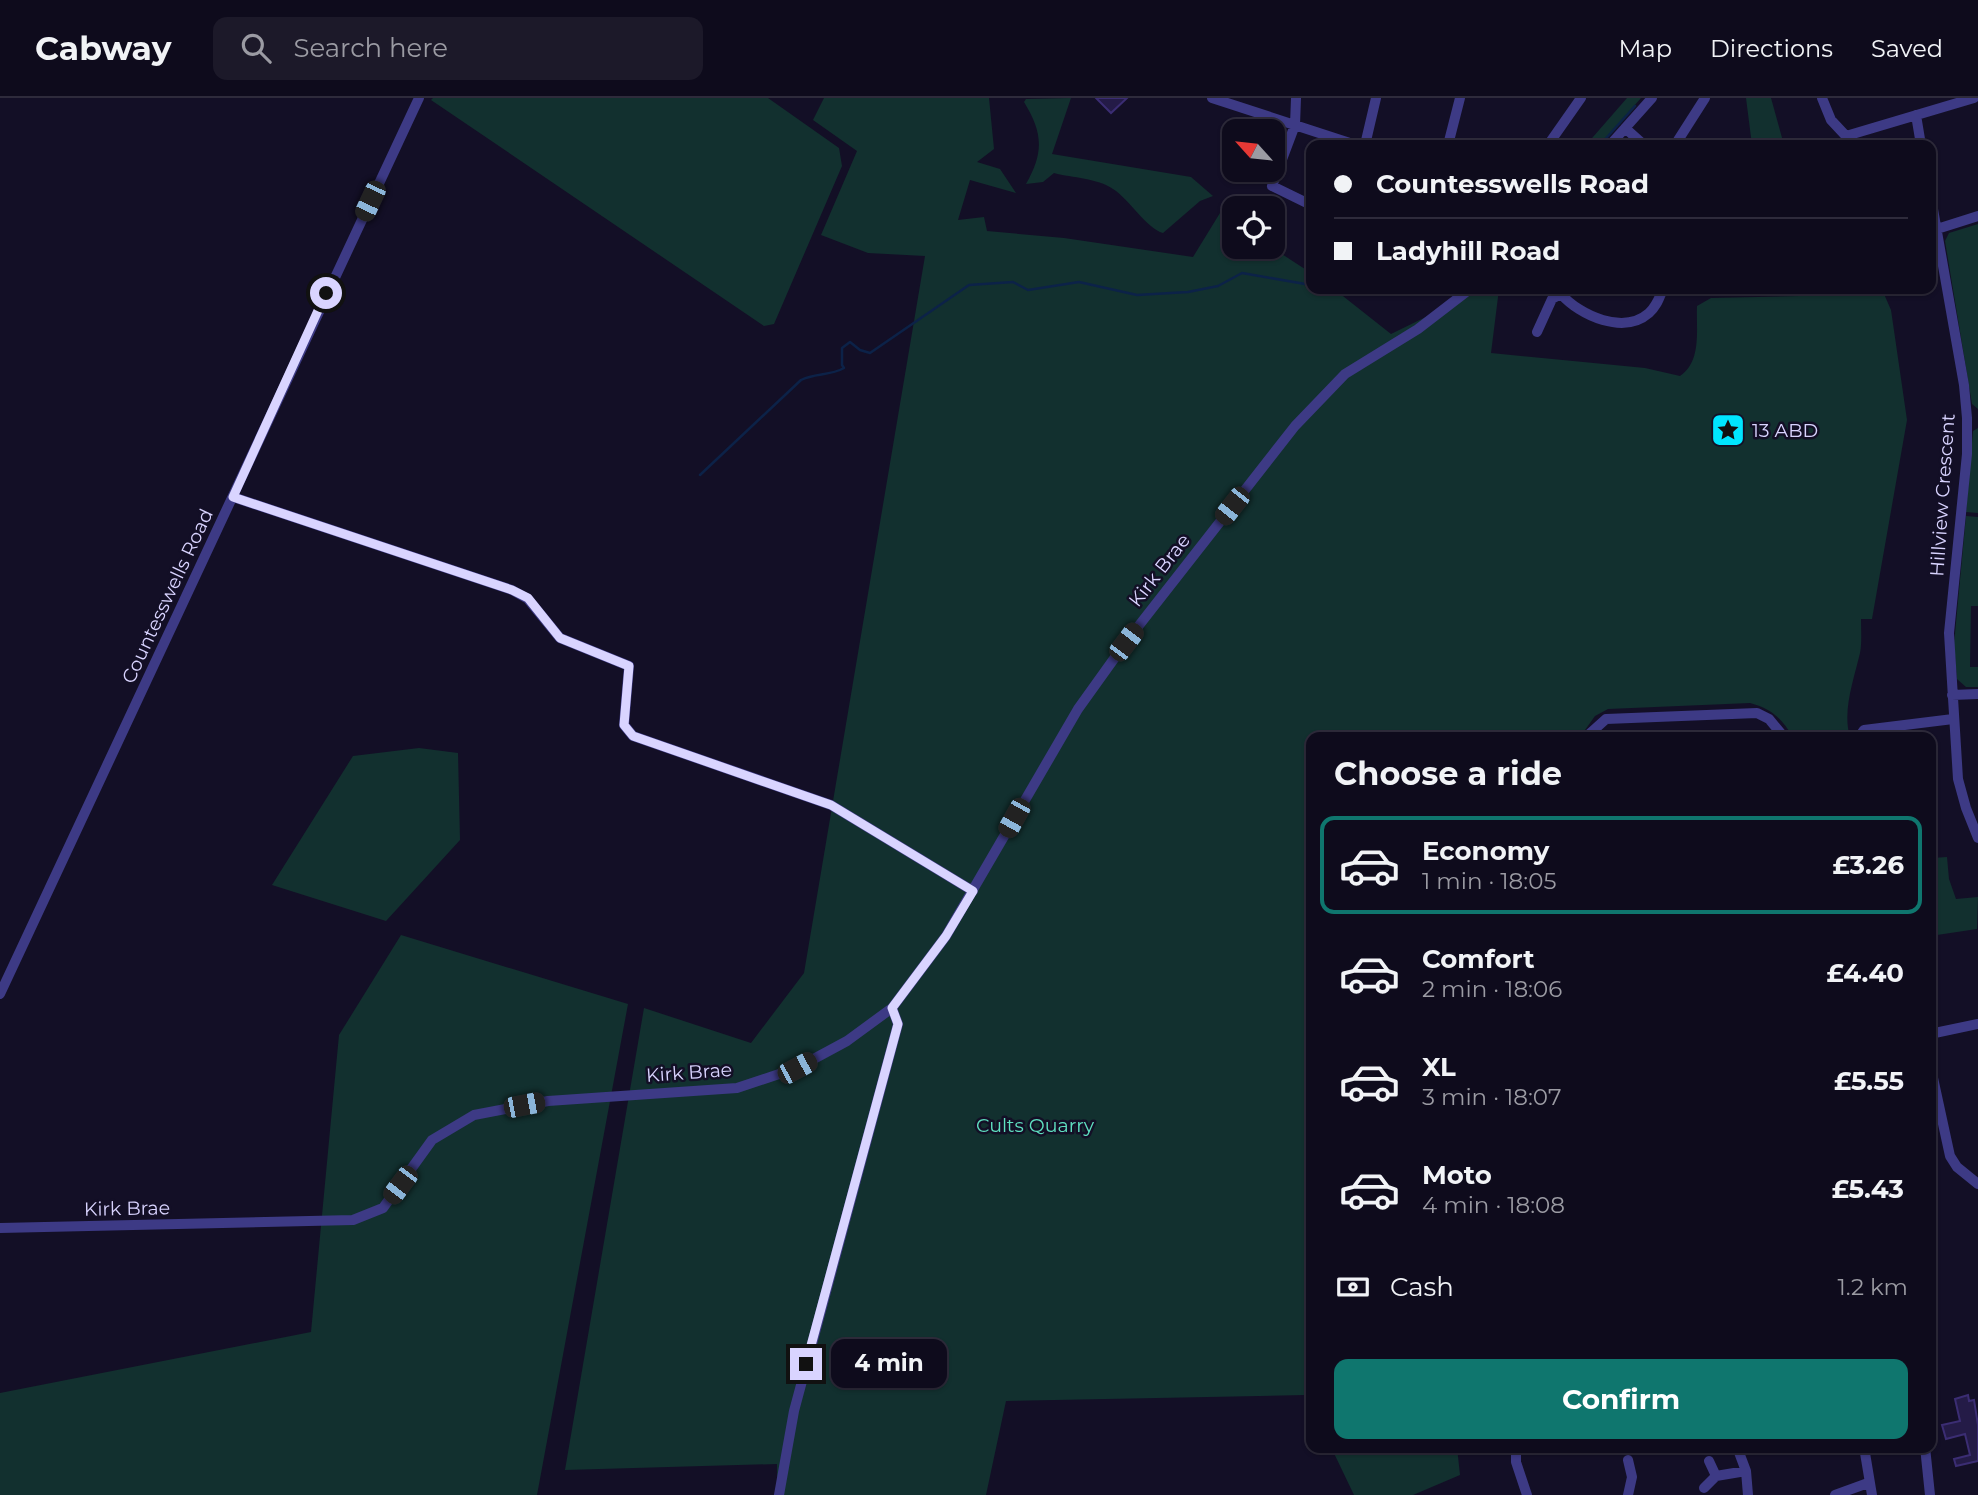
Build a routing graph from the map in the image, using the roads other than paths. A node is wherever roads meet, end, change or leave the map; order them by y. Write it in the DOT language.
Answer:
graph roads {
  1 [pos="419,98"];
  2 [pos="1212,98"];
  3 [pos="1296,98"];
  4 [pos="1376,98"];
  5 [pos="1460,98"];
  6 [pos="1581,98"];
  7 [pos="1652,98"];
  8 [pos="1705,98"];
  9 [pos="1822,98"];
  10 [pos="1974,98"];
  11 [pos="1942,103"];
  12 [pos="1916,115"];
  13 [pos="1295,125"];
  14 [pos="1625,128"];
  15 [pos="1341,140"];
  16 [pos="1366,140"];
  17 [pos="1449,140"];
  18 [pos="1552,140"];
  19 [pos="1614,140"];
  20 [pos="1638,140"];
  21 [pos="1678,140"];
  22 [pos="1842,140"];
  23 [pos="1846,140"];
  24 [pos="1920,140"];
  25 [pos="1306,203"];
  26 [pos="1978,216"];
  27 [pos="1936,224"];
  28 [pos="1937,229"];
  29 [pos="1464,294"];
  30 [pos="1558,294"];
  31 [pos="1563,294"];
  32 [pos="1661,294"];
  33 [pos="1537,332"];
  34 [pos="233,497"];
  35 [pos="1978,694"];
  36 [pos="1952,695"];
  37 [pos="1953,719"];
  38 [pos="1592,732"];
  39 [pos="1780,732"];
  40 [pos="1863,732"];
  41 [pos="1978,838"];
  42 [pos="973,891"];
  43 [pos="0,994"];
  44 [pos="892,1008"];
  45 [pos="1978,1024"];
  46 [pos="1936,1033"];
  47 [pos="1936,1092"];
  48 [pos="1978,1184"];
  49 [pos="0,1228"];
  50 [pos="1516,1453"];
  51 [pos="1739,1453"];
  52 [pos="1865,1453"];
  53 [pos="1926,1453"];
  54 [pos="1628,1460"];
  55 [pos="1709,1461"];
  56 [pos="1746,1471"];
  57 [pos="1716,1476"];
  58 [pos="1868,1483"];
  59 [pos="1704,1488"];
  60 [pos="779,1495"];
  61 [pos="1527,1495"];
  62 [pos="1629,1495"];
  63 [pos="1748,1495"];
  64 [pos="1835,1495"];
  65 [pos="1872,1495"];
  66 [pos="1930,1495"];
  1 -- 34 [label="street, Countesswells Road"];
  2 -- 13 [label="street"];
  3 -- 13 [label="street"];
  4 -- 16 [label="street"];
  5 -- 17 [label="street"];
  6 -- 18 [label="street"];
  7 -- 14 [label="street"];
  8 -- 21 [label="street"];
  9 -- 22 [label="street"];
  10 -- 11 [label="street"];
  11 -- 12 [label="street"];
  12 -- 23 [label="street"];
  12 -- 24 [label="street"];
  13 -- 15 [label="street"];
  13 -- 25 [label="street"];
  14 -- 19 [label="street"];
  14 -- 20 [label="street"];
  26 -- 28 [label="street"];
  27 -- 28 [label="street, Hillview Crescent"];
  28 -- 36 [label="street, Hillview Crescent"];
  29 -- 42 [label="street, Kirk Brae"];
  30 -- 33 [label="street"];
  31 -- 32 [label="street"];
  34 -- 42 [label="street"];
  34 -- 43 [label="street, Countesswells Road"];
  35 -- 36 [label="street"];
  36 -- 37 [label="street, Hillview Crescent"];
  37 -- 40 [label="street"];
  37 -- 41 [label="street, Hillview Crescent"];
  38 -- 39 [label="street"];
  42 -- 44 [label="street, Kirk Brae"];
  44 -- 49 [label="street, Kirk Brae"];
  44 -- 60 [label="street"];
  45 -- 46 [label="street"];
  47 -- 48 [label="street"];
  50 -- 61 [label="street"];
  51 -- 56 [label="street"];
  52 -- 58 [label="street"];
  53 -- 66 [label="street"];
  54 -- 62 [label="street"];
  55 -- 57 [label="street"];
  56 -- 57 [label="street"];
  56 -- 63 [label="street"];
  57 -- 59 [label="street"];
  58 -- 64 [label="street"];
  58 -- 65 [label="street"];
}
